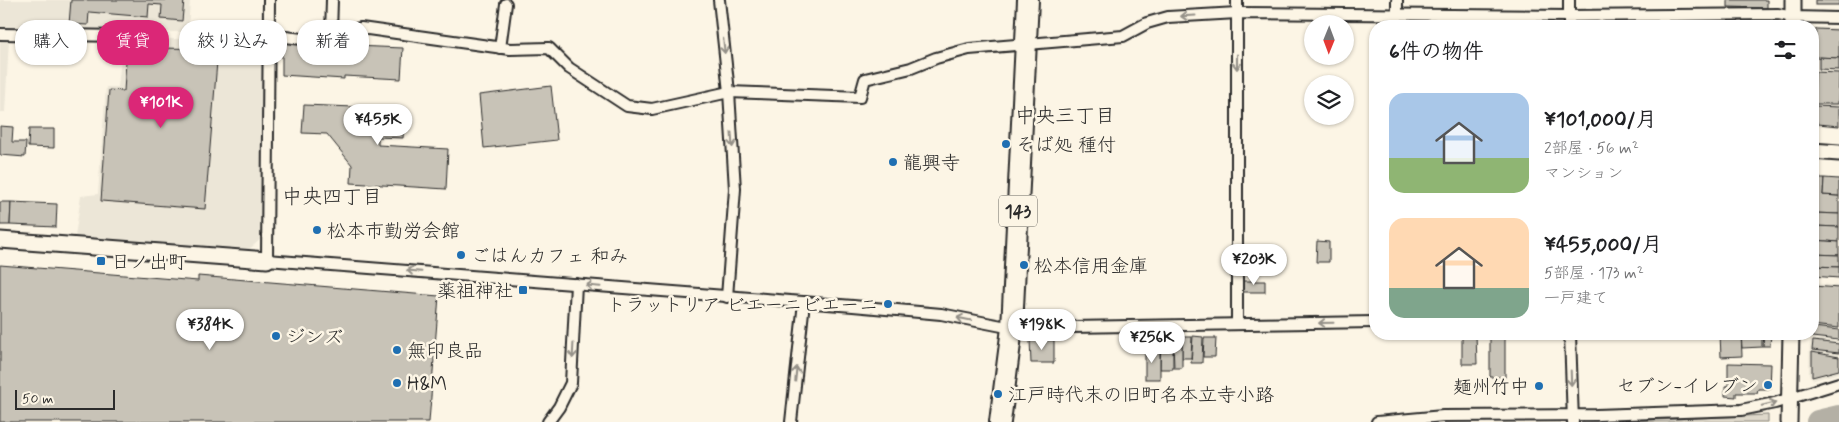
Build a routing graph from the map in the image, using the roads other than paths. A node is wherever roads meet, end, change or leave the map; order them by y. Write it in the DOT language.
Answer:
graph roads {
  1 [pos="269,0"];
  2 [pos="332,0"];
  3 [pos="719,0"];
  4 [pos="1028,0"];
  5 [pos="1237,0"];
  6 [pos="1397,0"];
  7 [pos="1569,0"];
  8 [pos="1793,0"];
  9 [pos="506,4"];
  10 [pos="1237,13"];
  11 [pos="1397,14"];
  12 [pos="1839,18"];
  13 [pos="269,20"];
  14 [pos="332,20"];
  15 [pos="1397,20"];
  16 [pos="1544,20"];
  17 [pos="1569,20"];
  18 [pos="1599,20"];
  19 [pos="1789,20"];
  20 [pos="1793,20"];
  21 [pos="1816,20"];
  22 [pos="369,28"];
  23 [pos="0,34"];
  24 [pos="97,36"];
  25 [pos="1026,45"];
  26 [pos="500,48"];
  27 [pos="269,65"];
  28 [pos="729,92"];
  29 [pos="1819,152"];
  30 [pos="1839,153"];
  31 [pos="0,240"];
  32 [pos="267,260"];
  33 [pos="576,284"];
  34 [pos="727,297"];
  35 [pos="804,302"];
  36 [pos="1369,322"];
  37 [pos="1237,324"];
  38 [pos="1012,328"];
  39 [pos="1570,340"];
  40 [pos="1791,340"];
  41 [pos="1839,383"];
  42 [pos="1789,402"];
  43 [pos="1572,418"];
  44 [pos="1388,421"];
  45 [pos="548,422"];
  46 [pos="791,422"];
  47 [pos="1000,422"];
  48 [pos="1377,422"];
  49 [pos="1789,422"];
  1 -- 13 [label="street"];
  2 -- 14 [label="street"];
  3 -- 28 [label="street, one-way"];
  4 -- 25 [label="highway, 143"];
  5 -- 10 [label="street"];
  6 -- 11 [label="street"];
  7 -- 17 [label="street"];
  8 -- 20 [label="street"];
  9 -- 26 [label="street"];
  10 -- 11 [label="street"];
  10 -- 25 [label="street, one-way"];
  10 -- 37 [label="street, one-way"];
  11 -- 15 [label="street"];
  11 -- 16 [label="street"];
  12 -- 21 [label="street"];
  18 -- 19 [label="street"];
  22 -- 26 [label="street"];
  23 -- 24 [label="street"];
  25 -- 28 [label="street"];
  25 -- 38 [label="highway, 143"];
  26 -- 28 [label="street"];
  27 -- 32 [label="street"];
  28 -- 34 [label="street, one-way"];
  29 -- 30 [label="street"];
  31 -- 32 [label="street"];
  33 -- 32 [label="street, one-way"];
  34 -- 33 [label="street, one-way"];
  33 -- 45 [label="street, one-way"];
  34 -- 35 [label="street"];
  38 -- 35 [label="street, one-way"];
  46 -- 35 [label="street, one-way"];
  36 -- 37 [label="street, one-way"];
  37 -- 38 [label="street"];
  38 -- 47 [label="highway, 143"];
  39 -- 43 [label="street, one-way"];
  40 -- 42 [label="street"];
  41 -- 42 [label="street"];
  43 -- 42 [label="street, one-way"];
  42 -- 49 [label="street"];
  43 -- 44 [label="street"];
  44 -- 48 [label="street"];
}
